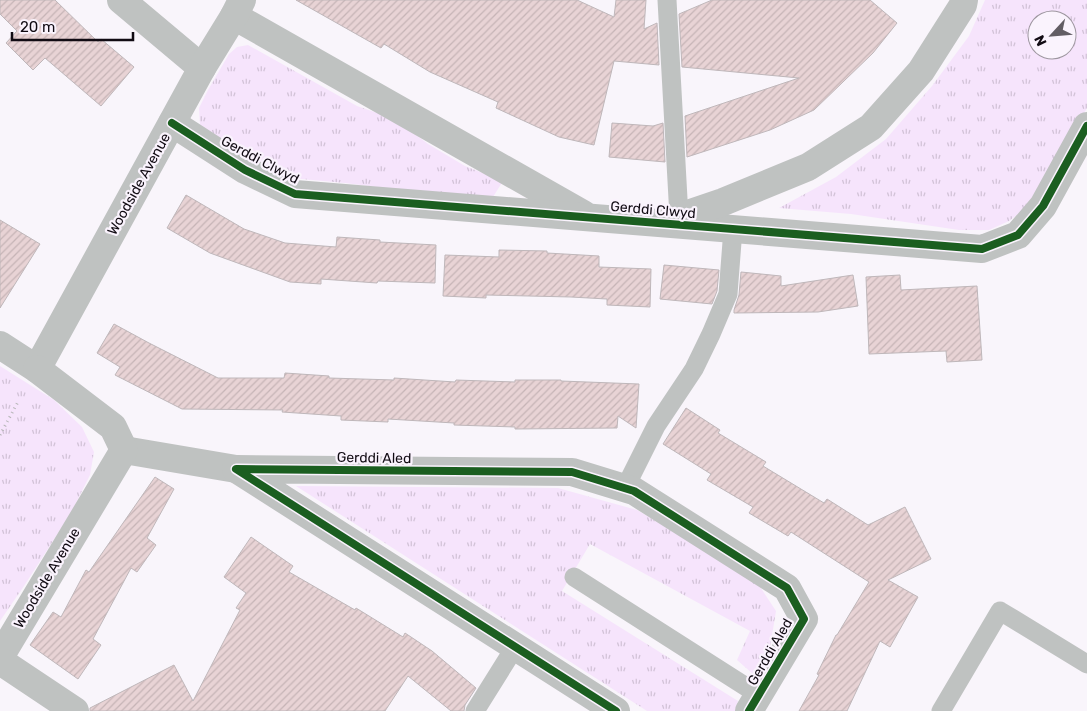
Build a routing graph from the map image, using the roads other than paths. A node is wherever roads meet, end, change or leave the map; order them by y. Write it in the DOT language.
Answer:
graph roads {
  1 [pos="121,0"];
  2 [pos="667,0"];
  3 [pos="964,0"];
  4 [pos="238,8"];
  5 [pos="202,68"];
  6 [pos="172,123"];
  7 [pos="1087,126"];
  8 [pos="589,218"];
  9 [pos="670,220"];
  10 [pos="733,229"];
  11 [pos="0,345"];
  12 [pos="37,369"];
  13 [pos="124,450"];
  14 [pos="236,469"];
  15 [pos="625,488"];
  16 [pos="574,578"];
  17 [pos="515,647"];
  18 [pos="0,656"];
  19 [pos="0,662"];
  20 [pos="1087,664"];
  21 [pos="754,703"];
  22 [pos="75,711"];
  23 [pos="475,711"];
  24 [pos="616,711"];
  25 [pos="941,711"];
  1 -- 5 [label="street"];
  2 -- 9 [label="lane"];
  3 -- 9 [label="street"];
  4 -- 5 [label="street, Woodside Avenue"];
  4 -- 8 [label="street, Gerddi Clwyd"];
  5 -- 6 [label="street, Woodside Avenue"];
  6 -- 8 [label="street, Gerddi Clwyd"];
  6 -- 12 [label="street, Woodside Avenue"];
  7 -- 10 [label="street, Gerddi Clwyd"];
  8 -- 9 [label="street, Gerddi Clwyd"];
  9 -- 10 [label="street, Gerddi Clwyd"];
  10 -- 15 [label="lane"];
  11 -- 12 [label="street"];
  12 -- 13 [label="street"];
  13 -- 14 [label="street, Gerddi Aled"];
  13 -- 18 [label="street, Woodside Avenue"];
  14 -- 15 [label="street, Gerddi Aled"];
  14 -- 17 [label="street, Gerddi Aled"];
  15 -- 21 [label="street, Gerddi Aled"];
  16 -- 21 [label="lane, Gerddi Aled"];
  17 -- 23 [label="lane"];
  17 -- 24 [label="street, Gerddi Aled"];
  19 -- 22 [label="street"];
  20 -- 25 [label="lane"];
}
